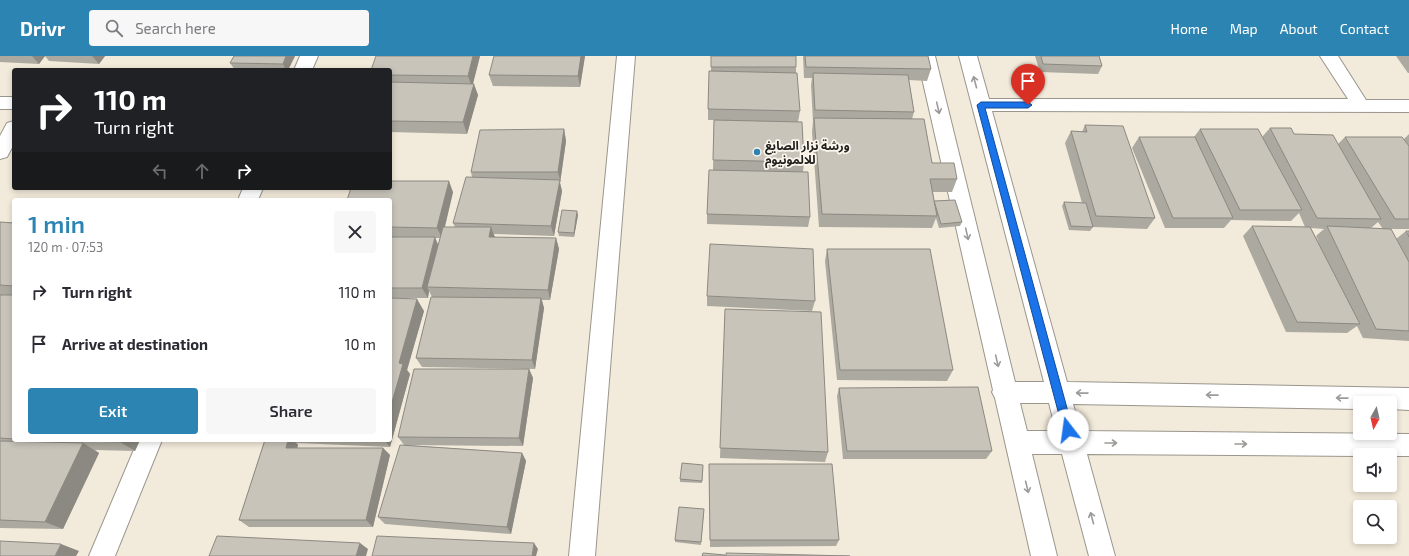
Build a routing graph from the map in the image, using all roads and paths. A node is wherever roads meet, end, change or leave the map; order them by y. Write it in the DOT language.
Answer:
graph roads {
  1 [pos="309,56"];
  2 [pos="626,56"];
  3 [pos="926,56"];
  4 [pos="968,56"];
  5 [pos="1329,56"];
  6 [pos="304,68"];
  7 [pos="0,103"];
  8 [pos="12,103"];
  9 [pos="981,105"];
  10 [pos="1361,106"];
  11 [pos="1409,106"];
  12 [pos="12,131"];
  13 [pos="0,152"];
  14 [pos="1004,392"];
  15 [pos="1058,393"];
  16 [pos="1409,399"];
  17 [pos="149,442"];
  18 [pos="1016,442"];
  19 [pos="1071,443"];
  20 [pos="1409,445"];
  21 [pos="102,556"];
  22 [pos="582,556"];
  23 [pos="1044,556"];
  24 [pos="1102,556"];
  1 -- 6 [label="street"];
  2 -- 22 [label="street"];
  3 -- 14 [label="street, one-way"];
  9 -- 4 [label="street, one-way"];
  5 -- 10 [label="street"];
  7 -- 8 [label="street"];
  9 -- 10 [label="street"];
  9 -- 15 [label="street"];
  10 -- 11 [label="street"];
  12 -- 13 [label="street"];
  14 -- 15 [label="street"];
  14 -- 18 [label="street"];
  16 -- 15 [label="street, one-way"];
  15 -- 19 [label="street"];
  17 -- 21 [label="street"];
  18 -- 19 [label="street"];
  18 -- 23 [label="street, one-way"];
  19 -- 20 [label="street, one-way"];
  24 -- 19 [label="street, one-way"];
}
